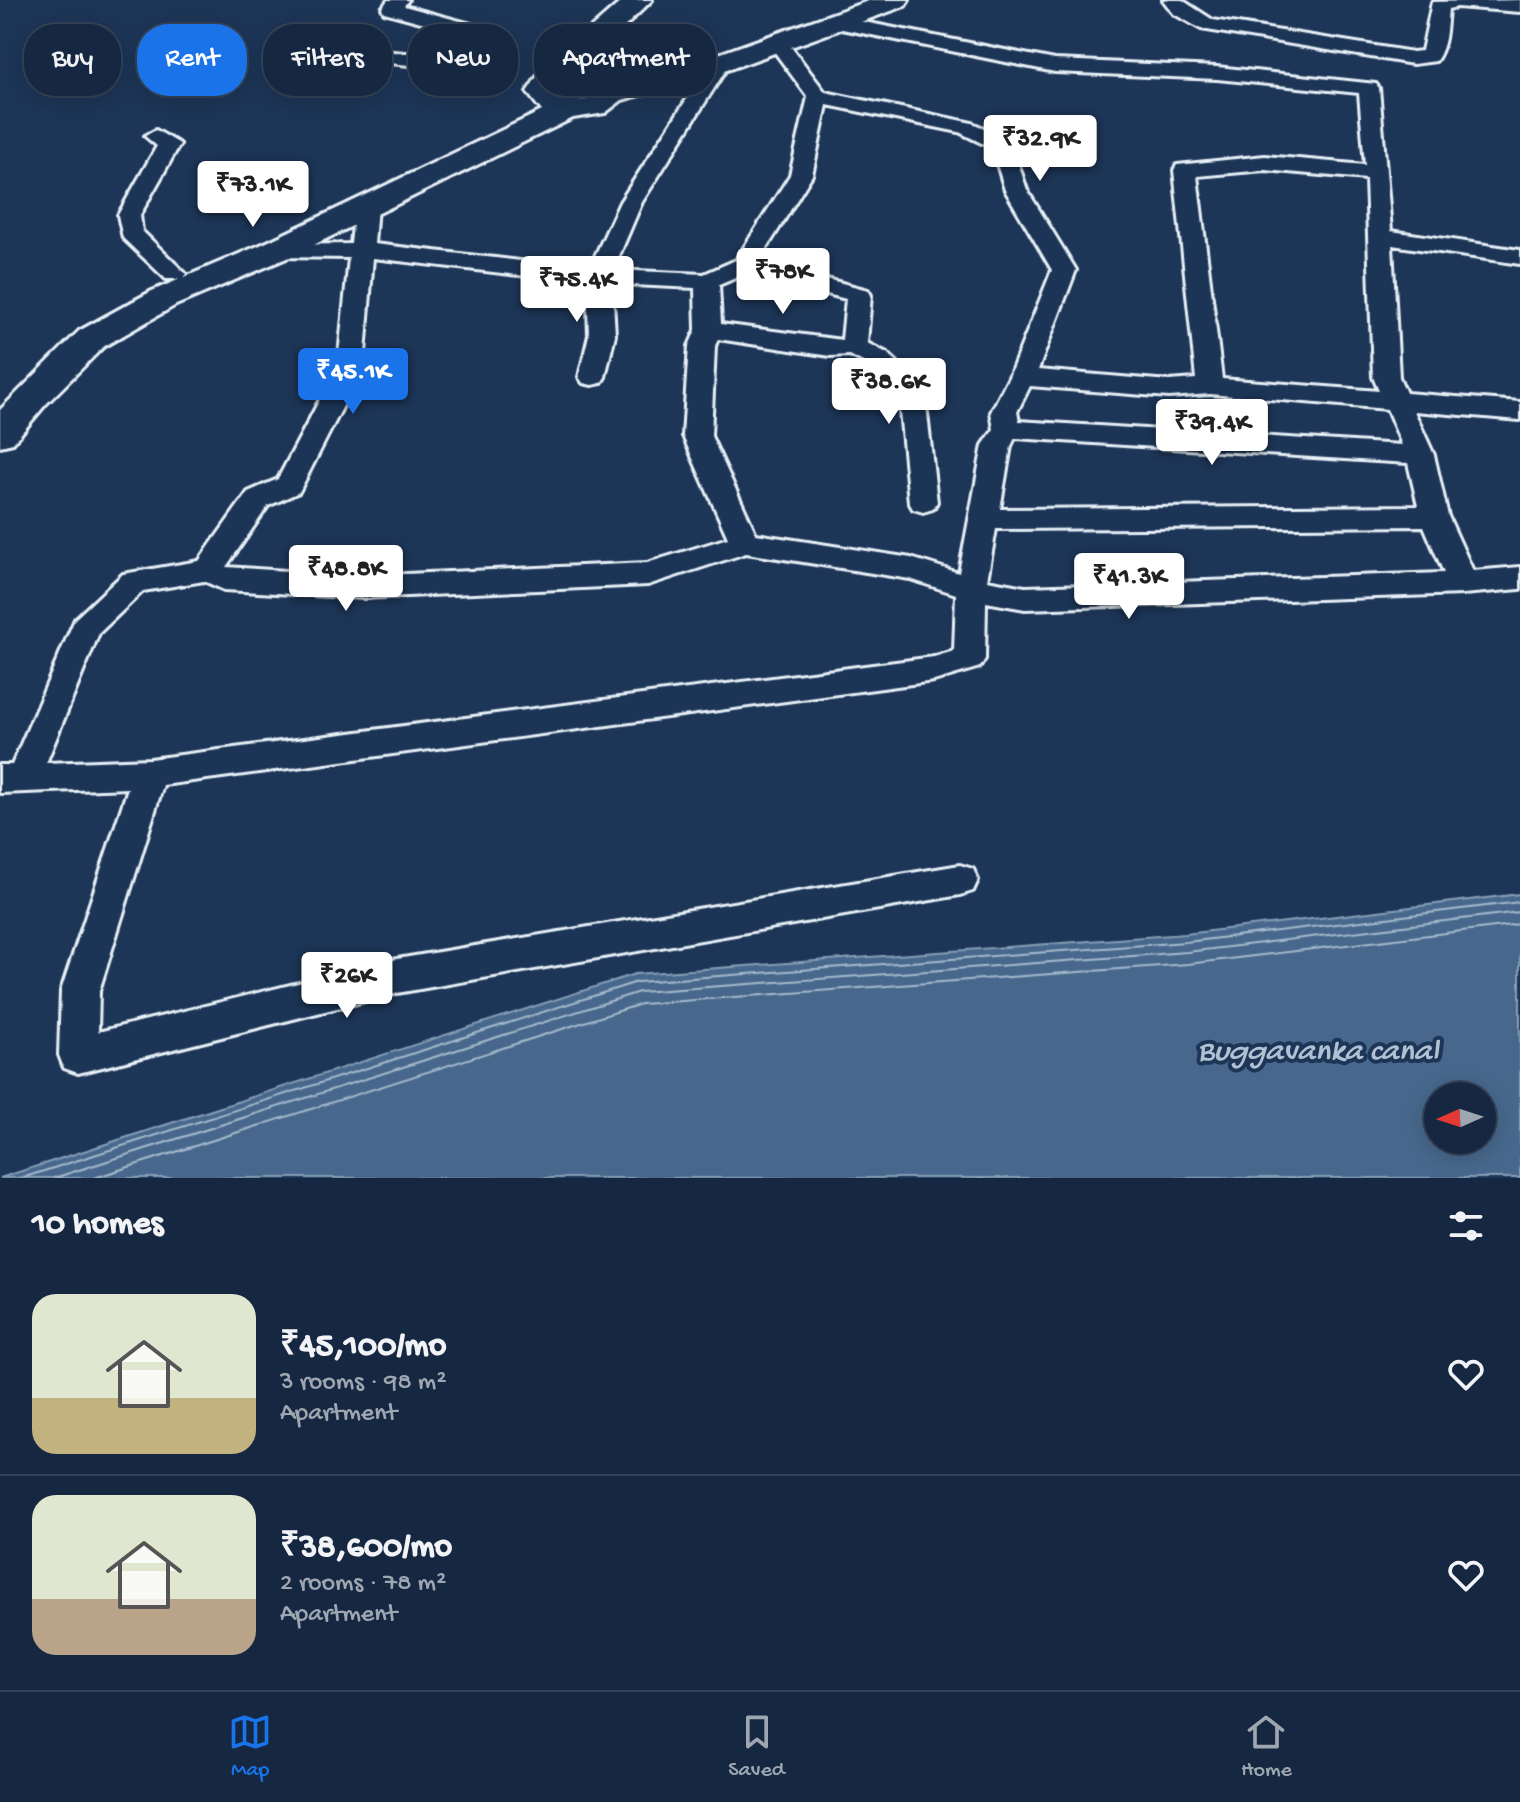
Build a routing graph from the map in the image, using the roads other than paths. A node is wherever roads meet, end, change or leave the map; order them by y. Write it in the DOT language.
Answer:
graph roads {
  1 [pos="399,0"];
  2 [pos="639,0"];
  3 [pos="857,0"];
  4 [pos="896,0"];
  5 [pos="1172,0"];
  6 [pos="1516,10"];
  7 [pos="834,22"];
  8 [pos="612,24"];
  9 [pos="778,43"];
  10 [pos="716,46"];
  11 [pos="392,57"];
  12 [pos="720,63"];
  13 [pos="716,64"];
  14 [pos="552,96"];
  15 [pos="552,96"];
  16 [pos="818,97"];
  17 [pos="156,136"];
  18 [pos="1377,173"];
  19 [pos="366,206"];
  20 [pos="1380,237"];
  21 [pos="277,250"];
  22 [pos="362,251"];
  23 [pos="1520,257"];
  24 [pos="745,265"];
  25 [pos="174,274"];
  26 [pos="599,274"];
  27 [pos="707,281"];
  28 [pos="709,330"];
  29 [pos="854,347"];
  30 [pos="592,377"];
  31 [pos="1022,377"];
  32 [pos="1210,386"];
  33 [pos="0,393"];
  34 [pos="1396,400"];
  35 [pos="1520,411"];
  36 [pos="1008,429"];
  37 [pos="0,434"];
  38 [pos="1420,455"];
  39 [pos="923,502"];
  40 [pos="1434,516"];
  41 [pos="985,519"];
  42 [pos="745,543"];
  43 [pos="208,570"];
  44 [pos="1520,578"];
  45 [pos="1463,583"];
  46 [pos="971,588"];
  47 [pos="150,773"];
  48 [pos="11,779"];
  49 [pos="960,880"];
  1 -- 11 [label="street"];
  2 -- 8 [label="main road"];
  3 -- 10 [label="main road"];
  4 -- 7 [label="main road"];
  5 -- 6 [label="street"];
  7 -- 9 [label="main road"];
  7 -- 18 [label="street"];
  9 -- 12 [label="main road"];
  9 -- 16 [label="street"];
  12 -- 13 [label="main road"];
  12 -- 26 [label="street"];
  14 -- 19 [label="main road"];
  15 -- 25 [label="main road"];
  16 -- 24 [label="street"];
  16 -- 31 [label="street"];
  17 -- 25 [label="street"];
  18 -- 20 [label="street"];
  18 -- 32 [label="street"];
  19 -- 21 [label="main road"];
  19 -- 22 [label="street"];
  20 -- 23 [label="street"];
  20 -- 34 [label="street"];
  21 -- 22 [label="street"];
  21 -- 37 [label="main road"];
  22 -- 26 [label="street"];
  22 -- 43 [label="street"];
  24 -- 27 [label="street"];
  24 -- 29 [label="street"];
  25 -- 33 [label="main road"];
  26 -- 27 [label="street"];
  26 -- 30 [label="street"];
  27 -- 28 [label="street"];
  28 -- 29 [label="street"];
  28 -- 42 [label="street"];
  29 -- 39 [label="street"];
  31 -- 32 [label="street"];
  31 -- 36 [label="street"];
  32 -- 34 [label="street"];
  34 -- 35 [label="street"];
  34 -- 38 [label="street"];
  36 -- 38 [label="street"];
  36 -- 41 [label="street"];
  38 -- 40 [label="street"];
  40 -- 41 [label="street"];
  40 -- 45 [label="street"];
  41 -- 46 [label="street"];
  42 -- 43 [label="street"];
  42 -- 46 [label="street"];
  43 -- 48 [label="street"];
  44 -- 45 [label="street"];
  45 -- 46 [label="street"];
  46 -- 47 [label="street"];
  47 -- 48 [label="street"];
  47 -- 49 [label="street"];
}
